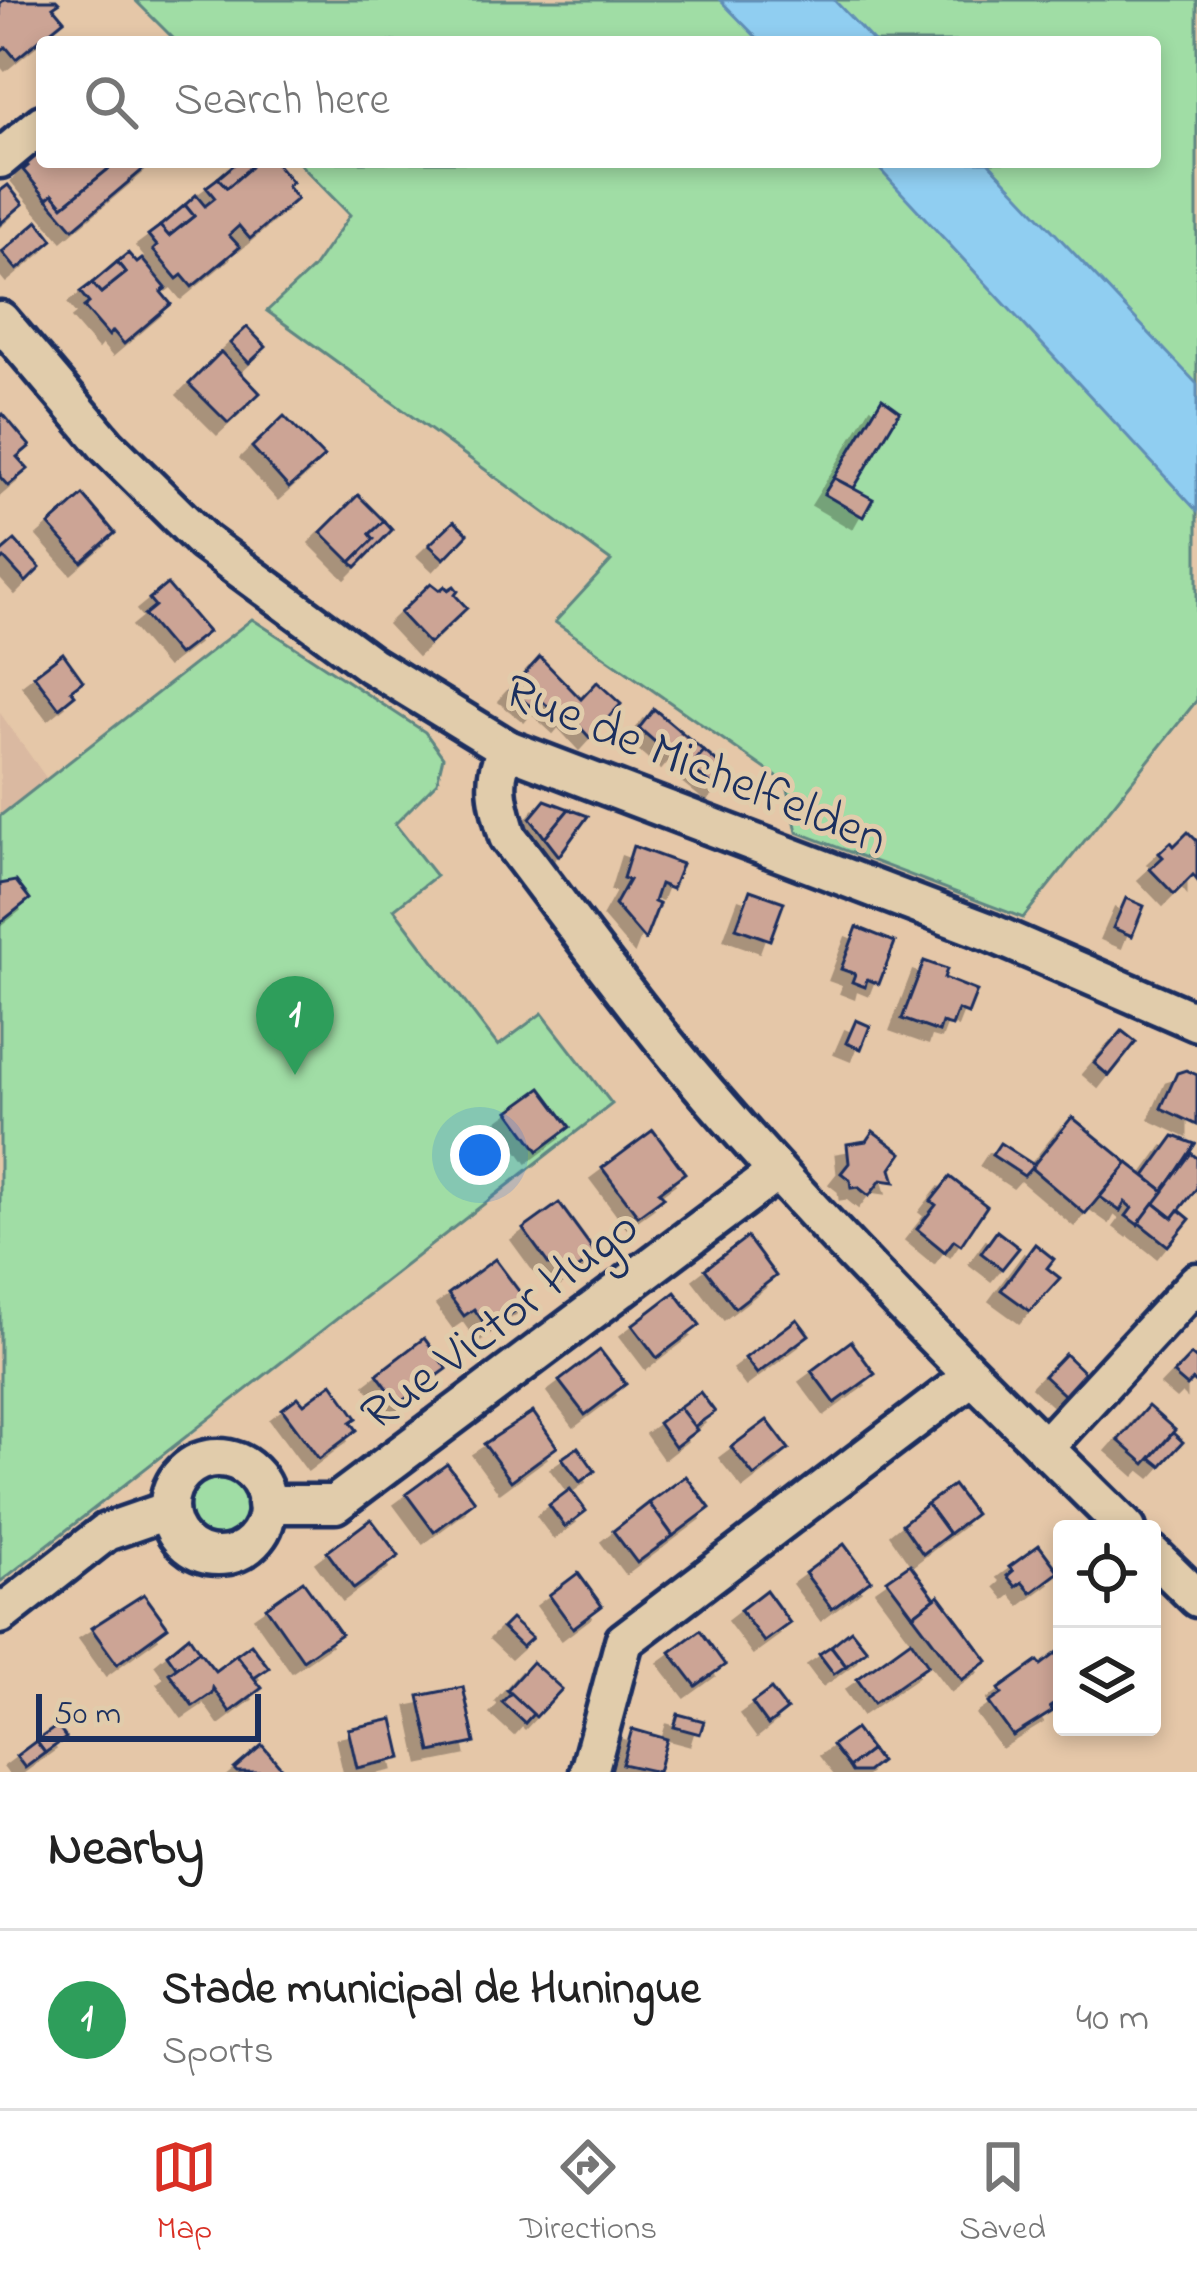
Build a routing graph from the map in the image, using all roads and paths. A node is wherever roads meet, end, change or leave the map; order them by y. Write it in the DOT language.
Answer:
graph roads {
  1 [pos="36,129"];
  2 [pos="0,159"];
  3 [pos="0,320"];
  4 [pos="508,749"];
  5 [pos="1197,1022"];
  6 [pos="777,1172"];
  7 [pos="1197,1282"];
  8 [pos="971,1377"];
  9 [pos="1044,1448"];
  10 [pos="266,1504"];
  11 [pos="169,1510"];
  12 [pos="1118,1520"];
  13 [pos="1161,1563"];
  14 [pos="1197,1598"];
  15 [pos="0,1615"];
  16 [pos="589,1772"];
  1 -- 2 [label="street"];
  3 -- 4 [label="street, Rue de Michelfelden"];
  4 -- 5 [label="street, Rue de Michelfelden"];
  4 -- 6 [label="street"];
  6 -- 8 [label="street"];
  6 -- 10 [label="street, Rue Victor Hugo"];
  7 -- 9 [label="street"];
  8 -- 9 [label="street"];
  8 -- 16 [label="street"];
  9 -- 12 [label="street"];
  10 -- 11 [label="street"];
  10 -- 11 [label="street"];
  11 -- 15 [label="street"];
  13 -- 14 [label="street"];
}
